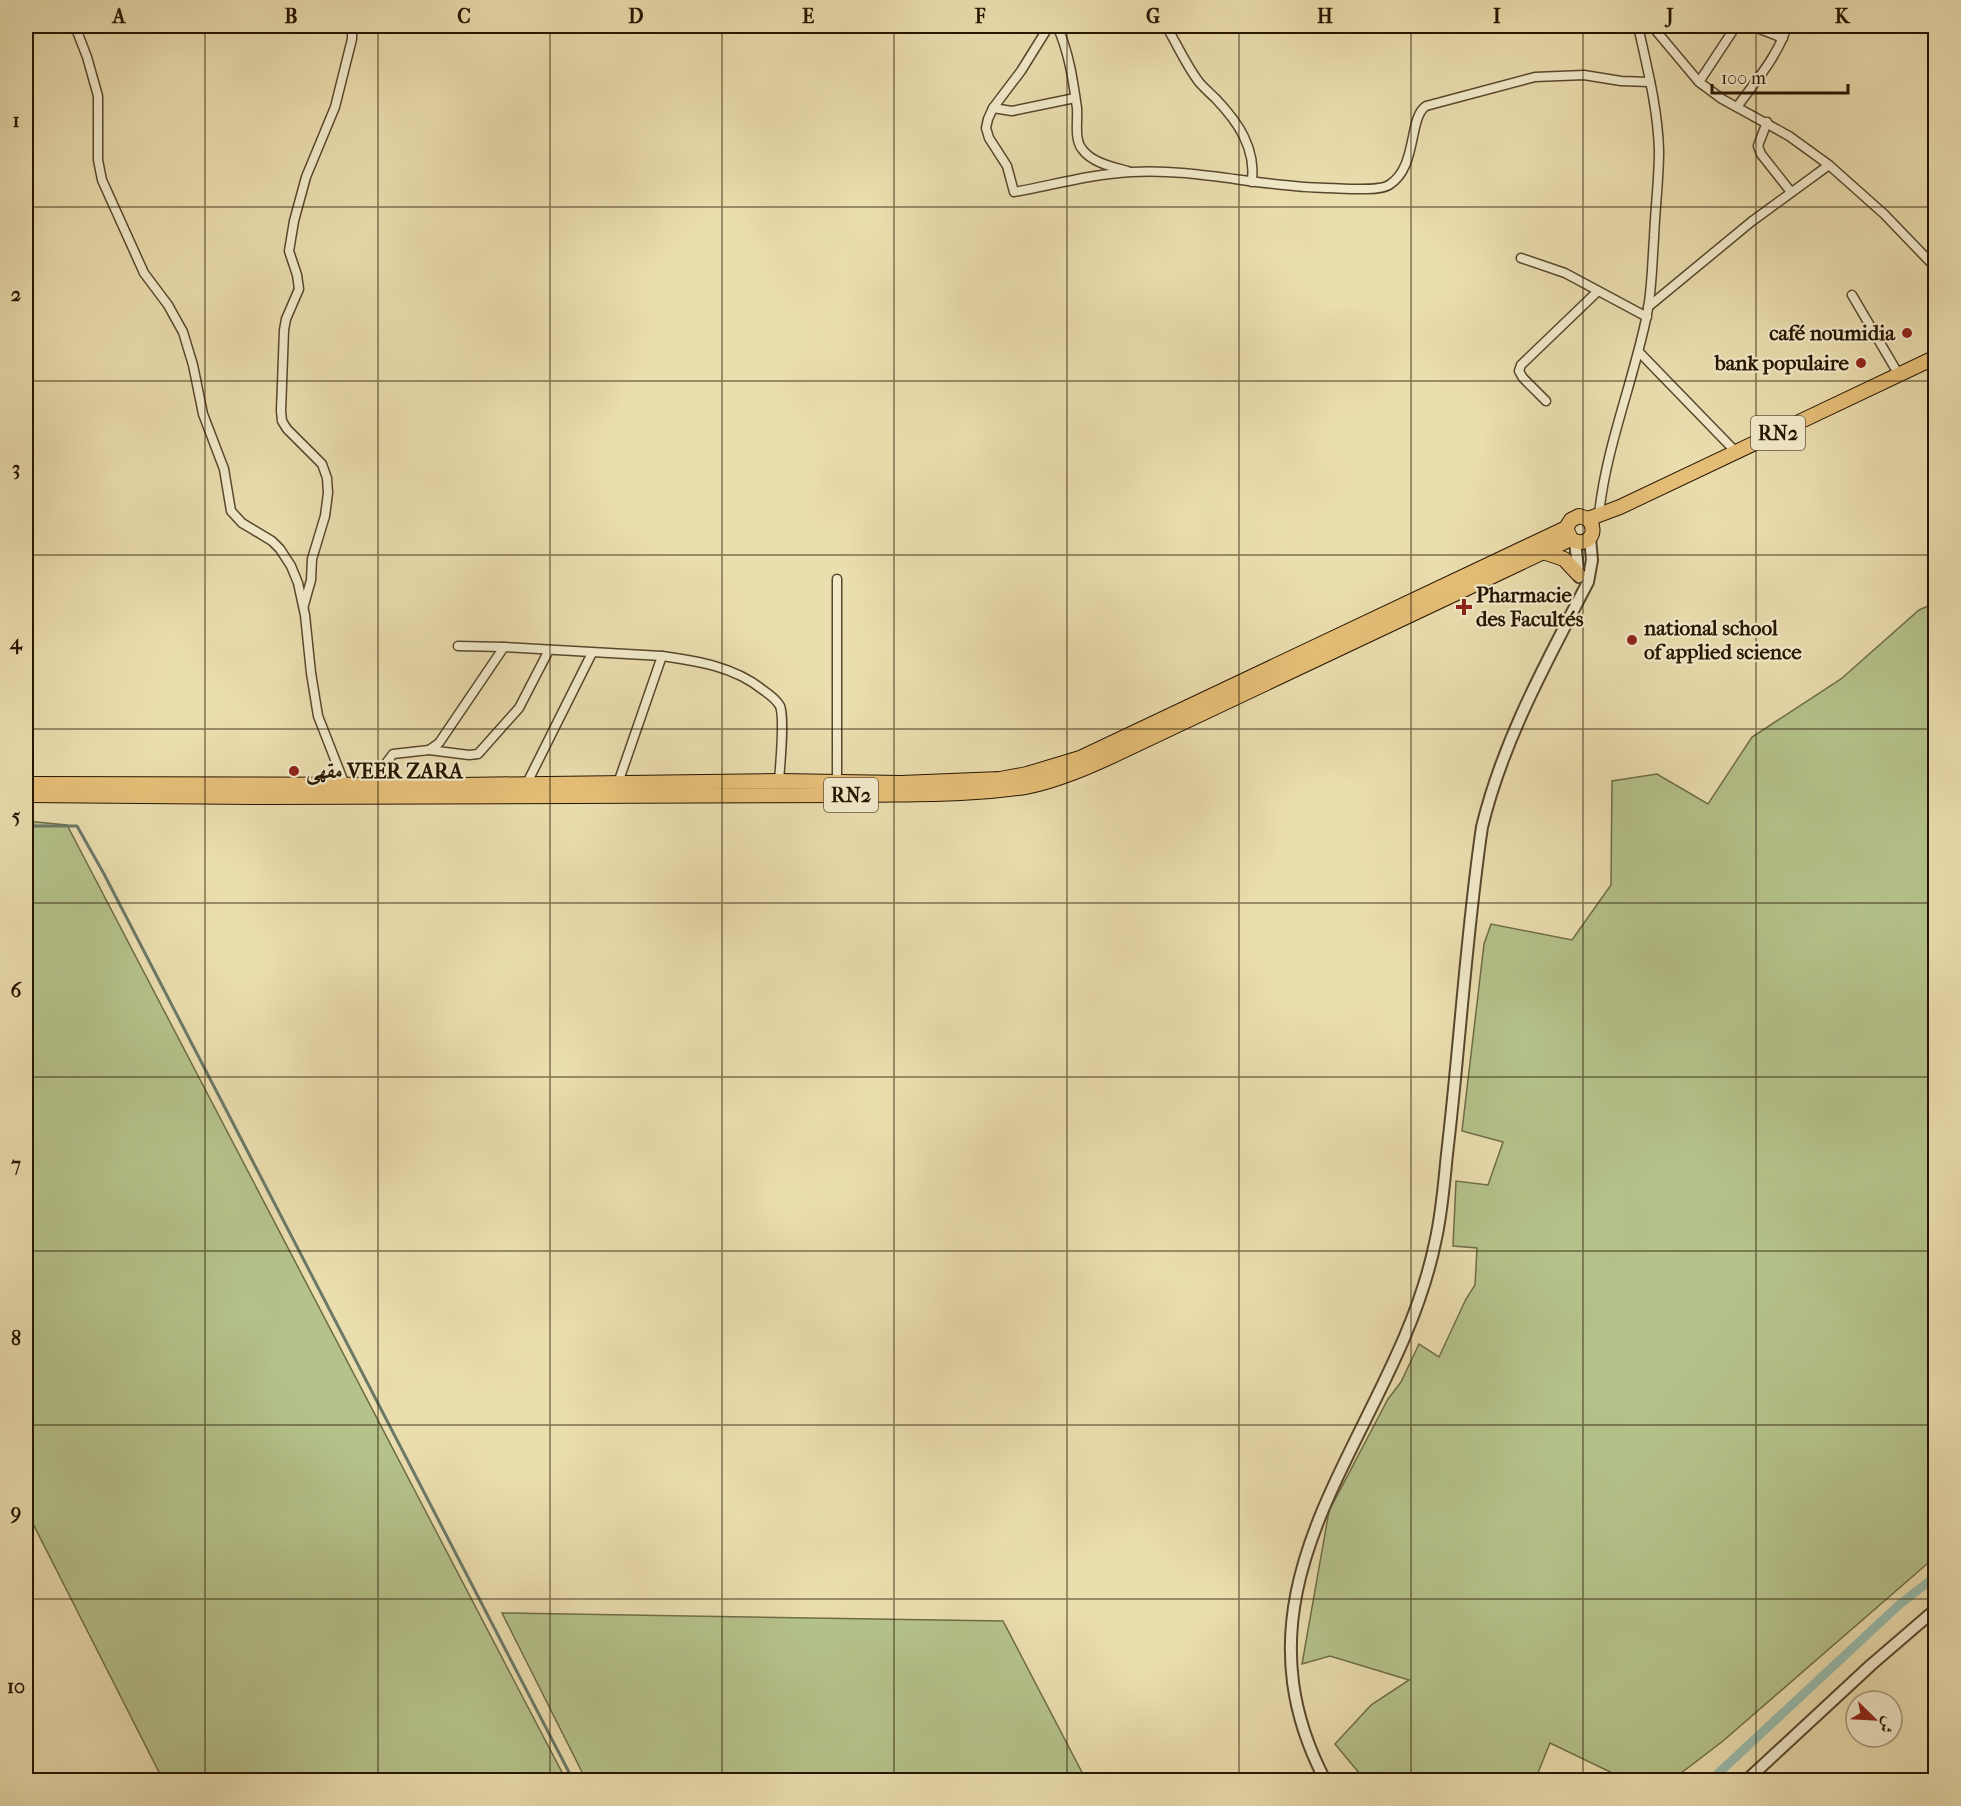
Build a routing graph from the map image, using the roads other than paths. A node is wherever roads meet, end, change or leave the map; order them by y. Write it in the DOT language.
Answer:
graph roads {
  1 [pos="75,26"];
  2 [pos="352,26"];
  3 [pos="1049,26"];
  4 [pos="1057,26"];
  5 [pos="1166,26"];
  6 [pos="1638,26"];
  7 [pos="1652,26"];
  8 [pos="1736,26"];
  9 [pos="1752,26"];
  10 [pos="1787,26"];
  11 [pos="1783,38"];
  12 [pos="1650,82"];
  13 [pos="1699,82"];
  14 [pos="1075,98"];
  15 [pos="1737,107"];
  16 [pos="993,108"];
  17 [pos="1767,122"];
  18 [pos="1829,165"];
  19 [pos="1130,172"];
  20 [pos="1252,182"];
  21 [pos="1791,192"];
  22 [pos="1521,258"];
  23 [pos="1935,268"];
  24 [pos="1598,291"];
  25 [pos="1852,295"];
  26 [pos="1647,312"];
  27 [pos="1639,352"];
  28 [pos="1935,357"];
  29 [pos="1899,375"];
  30 [pos="1546,401"];
  31 [pos="1736,452"];
  32 [pos="1593,525"];
  33 [pos="1571,536"];
  34 [pos="1543,552"];
  35 [pos="1578,574"];
  36 [pos="837,579"];
  37 [pos="1581,595"];
  38 [pos="304,605"];
  39 [pos="458,646"];
  40 [pos="504,647"];
  41 [pos="549,650"];
  42 [pos="592,653"];
  43 [pos="662,656"];
  44 [pos="429,750"];
  45 [pos="779,781"];
  46 [pos="527,783"];
  47 [pos="618,783"];
  48 [pos="837,783"];
  49 [pos="26,784"];
  50 [pos="345,785"];
  51 [pos="380,785"];
  52 [pos="26,795"];
  53 [pos="1935,1609"];
  54 [pos="1325,1780"];
  55 [pos="1747,1780"];
  1 -- 38 [label="street"];
  2 -- 38 [label="street"];
  3 -- 16 [label="street"];
  4 -- 14 [label="street"];
  5 -- 20 [label="street"];
  6 -- 12 [label="street"];
  7 -- 13 [label="street"];
  8 -- 13 [label="street"];
  9 -- 11 [label="street"];
  10 -- 11 [label="street"];
  11 -- 15 [label="street"];
  12 -- 20 [label="street"];
  12 -- 26 [label="street"];
  13 -- 15 [label="street"];
  14 -- 16 [label="street"];
  14 -- 19 [label="street"];
  15 -- 17 [label="street"];
  16 -- 19 [label="street"];
  17 -- 18 [label="street"];
  17 -- 21 [label="street"];
  18 -- 21 [label="street"];
  18 -- 23 [label="street"];
  19 -- 20 [label="street"];
  21 -- 26 [label="street"];
  22 -- 24 [label="street"];
  24 -- 26 [label="street"];
  24 -- 30 [label="street"];
  25 -- 29 [label="street"];
  26 -- 27 [label="street"];
  27 -- 31 [label="street"];
  27 -- 32 [label="street"];
  28 -- 29 [label="highway, RN2"];
  29 -- 31 [label="highway, RN2"];
  31 -- 32 [label="highway, RN2"];
  32 -- 33 [label="highway, RN2"];
  32 -- 33 [label="highway, RN2"];
  32 -- 37 [label="street"];
  33 -- 34 [label="highway, RN2"];
  33 -- 35 [label="street"];
  33 -- 48 [label="highway, RN2"];
  34 -- 35 [label="highway"];
  34 -- 52 [label="highway, RN2"];
  35 -- 37 [label="street"];
  36 -- 48 [label="street"];
  37 -- 54 [label="street"];
  38 -- 50 [label="street"];
  39 -- 40 [label="street"];
  40 -- 41 [label="street"];
  40 -- 44 [label="street"];
  41 -- 42 [label="street"];
  41 -- 44 [label="street"];
  42 -- 43 [label="street"];
  42 -- 46 [label="street"];
  43 -- 45 [label="street"];
  43 -- 47 [label="street"];
  44 -- 51 [label="street"];
  45 -- 47 [label="highway, RN2"];
  45 -- 48 [label="highway, RN2"];
  46 -- 47 [label="highway, RN2"];
  46 -- 51 [label="highway, RN2"];
  49 -- 50 [label="highway, RN2"];
  50 -- 51 [label="highway, RN2"];
  53 -- 55 [label="street"];
}
